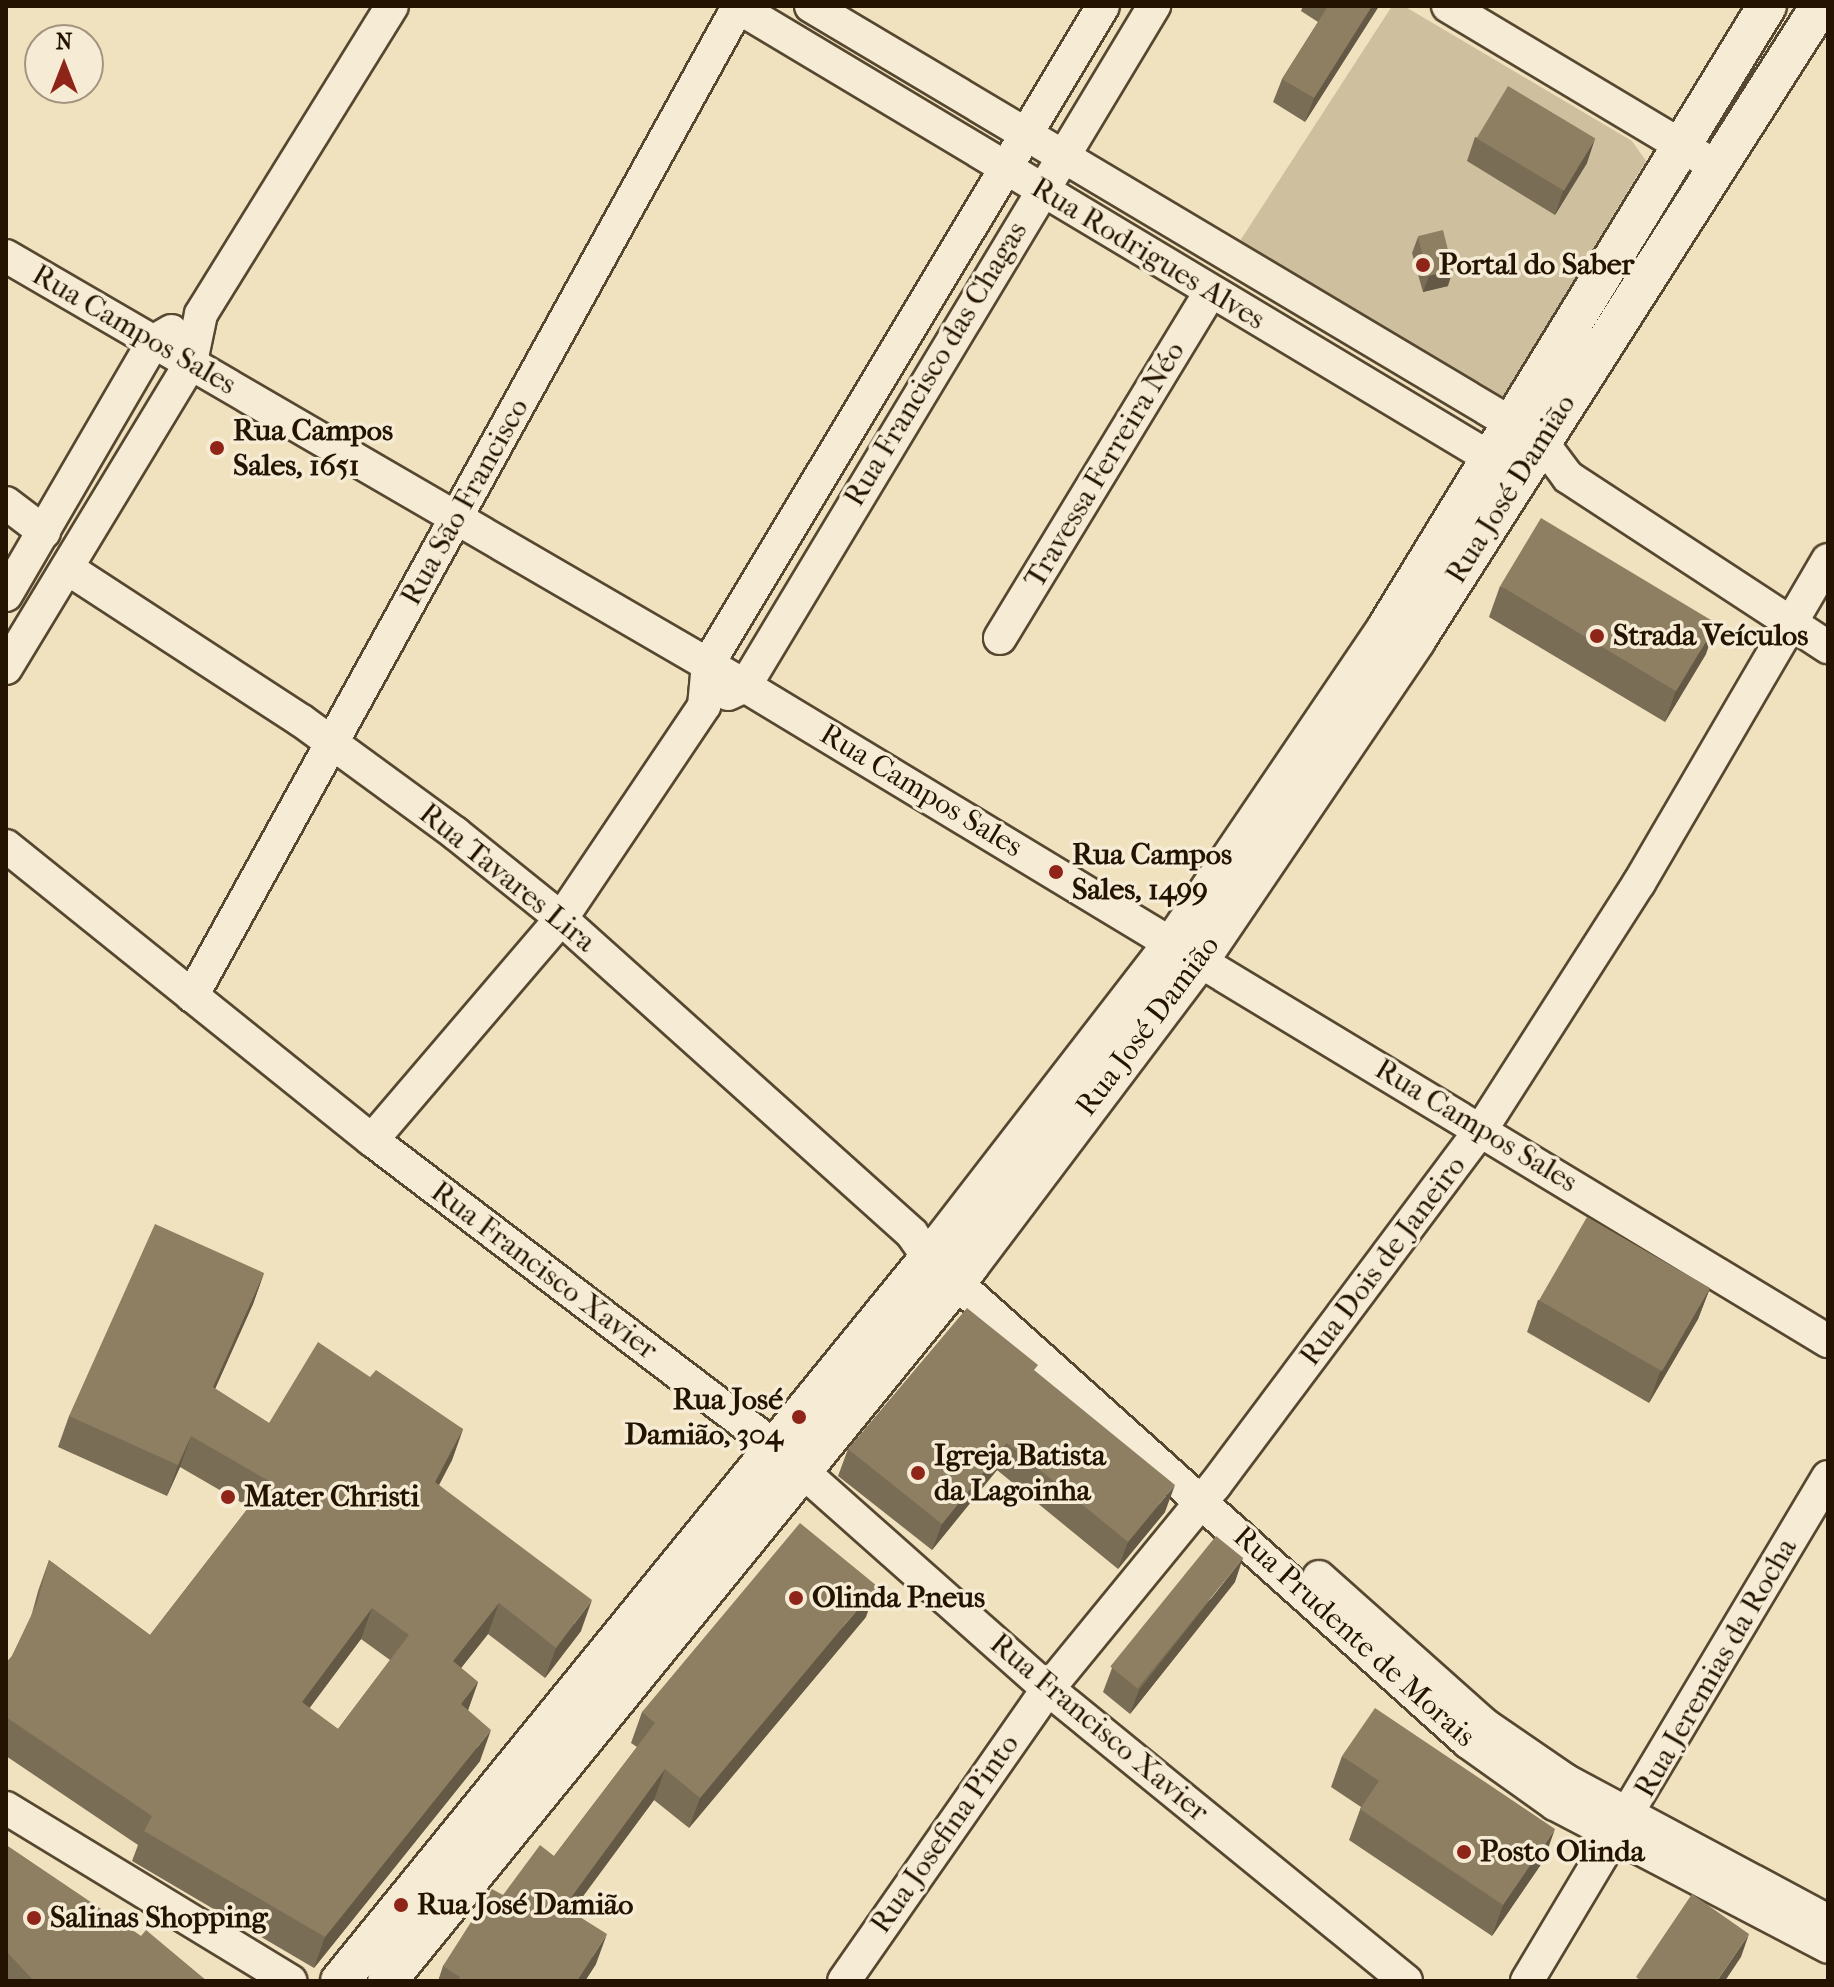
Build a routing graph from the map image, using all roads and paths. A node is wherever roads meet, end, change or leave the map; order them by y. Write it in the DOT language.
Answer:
graph roads {
  1 [pos="392,6"];
  2 [pos="811,6"];
  3 [pos="1103,6"];
  4 [pos="1154,6"];
  5 [pos="1448,6"];
  6 [pos="1767,6"];
  7 [pos="1820,6"];
  8 [pos="737,7"];
  9 [pos="1024,134"];
  10 [pos="1680,145"];
  11 [pos="1060,156"];
  12 [pos="1717,167"];
  13 [pos="1004,168"];
  14 [pos="1039,189"];
  15 [pos="6,256"];
  16 [pos="1210,293"];
  17 [pos="201,314"];
  18 [pos="154,341"];
  19 [pos="191,362"];
  20 [pos="1526,433"];
  21 [pos="1504,466"];
  22 [pos="1568,477"];
  23 [pos="6,503"];
  24 [pos="456,518"];
  25 [pos="44,532"];
  26 [pos="1828,560"];
  27 [pos="67,568"];
  28 [pos="6,595"];
  29 [pos="1790,625"];
  30 [pos="1000,638"];
  31 [pos="1828,647"];
  32 [pos="708,664"];
  33 [pos="6,668"];
  34 [pos="745,686"];
  35 [pos="704,706"];
  36 [pos="332,743"];
  37 [pos="6,846"];
  38 [pos="561,919"];
  39 [pos="1187,950"];
  40 [pos="192,996"];
  41 [pos="1481,1130"];
  42 [pos="372,1140"];
  43 [pos="941,1256"];
  44 [pos="1828,1341"];
  45 [pos="788,1458"];
  46 [pos="1828,1477"];
  47 [pos="1208,1493"];
  48 [pos="1048,1689"];
  49 [pos="6,1808"];
  50 [pos="1621,1826"];
  51 [pos="1828,1921"];
  52 [pos="1828,1947"];
  53 [pos="290,1981"];
  54 [pos="340,1981"];
  55 [pos="387,1981"];
  56 [pos="844,1981"];
  57 [pos="1406,1981"];
  58 [pos="1527,1981"];
  1 -- 17 [label="street"];
  2 -- 9 [label="street, Rua Rodrigues Alves"];
  3 -- 9 [label="street, Rua Francisco das Chagas"];
  4 -- 11 [label="street, Rua Francisco das Chagas"];
  5 -- 10 [label="street"];
  6 -- 10 [label="street, Rua José Damião"];
  7 -- 12 [label="street, Rua José Damião"];
  8 -- 13 [label="street, Rua Rodrigues Alves"];
  8 -- 24 [label="street, Rua São Francisco"];
  9 -- 11 [label="street, Rua Rodrigues Alves"];
  9 -- 13 [label="street, Rua Francisco das Chagas"];
  10 -- 12 [label="street"];
  10 -- 20 [label="street, Rua José Damião"];
  11 -- 14 [label="street, Rua Francisco das Chagas"];
  11 -- 20 [label="street, Rua Rodrigues Alves"];
  12 -- 20 [label="street, Rua José Damião"];
  13 -- 14 [label="street, Rua Rodrigues Alves"];
  13 -- 32 [label="street, Rua Francisco das Chagas"];
  14 -- 16 [label="street, Rua Rodrigues Alves"];
  14 -- 34 [label="street, Rua Francisco das Chagas"];
  15 -- 18 [label="street, Rua Campos Sales"];
  16 -- 21 [label="street, Rua Rodrigues Alves"];
  16 -- 30 [label="street, Travessa Ferreira Néo"];
  17 -- 18 [label="street"];
  17 -- 19 [label="street"];
  18 -- 19 [label="street, Rua Campos Sales"];
  18 -- 25 [label="street"];
  19 -- 24 [label="street, Rua Campos Sales"];
  19 -- 27 [label="street"];
  20 -- 21 [label="street, Rua José Damião"];
  20 -- 22 [label="street, Rua Rodrigues Alves"];
  21 -- 22 [label="street, Rua Rodrigues Alves"];
  21 -- 39 [label="street, Rua José Damião"];
  22 -- 29 [label="street, Rua Rodrigues Alves"];
  23 -- 25 [label="street"];
  24 -- 32 [label="street, Rua Campos Sales"];
  24 -- 36 [label="street, Rua São Francisco"];
  25 -- 28 [label="street"];
  26 -- 29 [label="street, Rua Dois de Janeiro"];
  27 -- 33 [label="street"];
  27 -- 36 [label="street, Rua Tavares Lira"];
  29 -- 31 [label="street, Rua Rodrigues Alves"];
  29 -- 41 [label="street, Rua Dois de Janeiro"];
  32 -- 34 [label="street, Rua Campos Sales"];
  32 -- 35 [label="street, Rua Francisco das Chagas"];
  34 -- 35 [label="street"];
  34 -- 39 [label="street, Rua Campos Sales"];
  35 -- 38 [label="street, Rua Francisco das Chagas"];
  36 -- 38 [label="street, Rua Tavares Lira"];
  36 -- 40 [label="street, Rua São Francisco"];
  37 -- 40 [label="street, Rua Francisco Xavier"];
  38 -- 42 [label="street, Rua Francisco das Chagas"];
  38 -- 43 [label="street, Rua Tavares Lira"];
  39 -- 41 [label="street, Rua Campos Sales"];
  39 -- 43 [label="street, Rua José Damião"];
  40 -- 42 [label="street, Rua Francisco Xavier"];
  41 -- 44 [label="street, Rua Campos Sales"];
  41 -- 47 [label="street, Rua Dois de Janeiro"];
  42 -- 45 [label="street, Rua Francisco Xavier"];
  43 -- 45 [label="street, Rua José Damião"];
  43 -- 47 [label="street, Rua Prudente de Morais"];
  45 -- 48 [label="street, Rua Francisco Xavier"];
  45 -- 54 [label="street, Rua José Damião"];
  45 -- 55 [label="street, Rua José Damião"];
  46 -- 50 [label="street, Rua Jeremias da Rocha"];
  47 -- 48 [label="street, Rua Dois de Janeiro"];
  47 -- 50 [label="street, Rua Prudente de Morais"];
  48 -- 56 [label="street, Rua Josefina Pinto"];
  48 -- 57 [label="street, Rua Francisco Xavier"];
  49 -- 53 [label="street"];
  50 -- 51 [label="street, Rua Prudente de Morais"];
  50 -- 52 [label="street, Rua Prudente de Morais"];
  50 -- 58 [label="street, Rua Jeremias da Rocha"];
}
